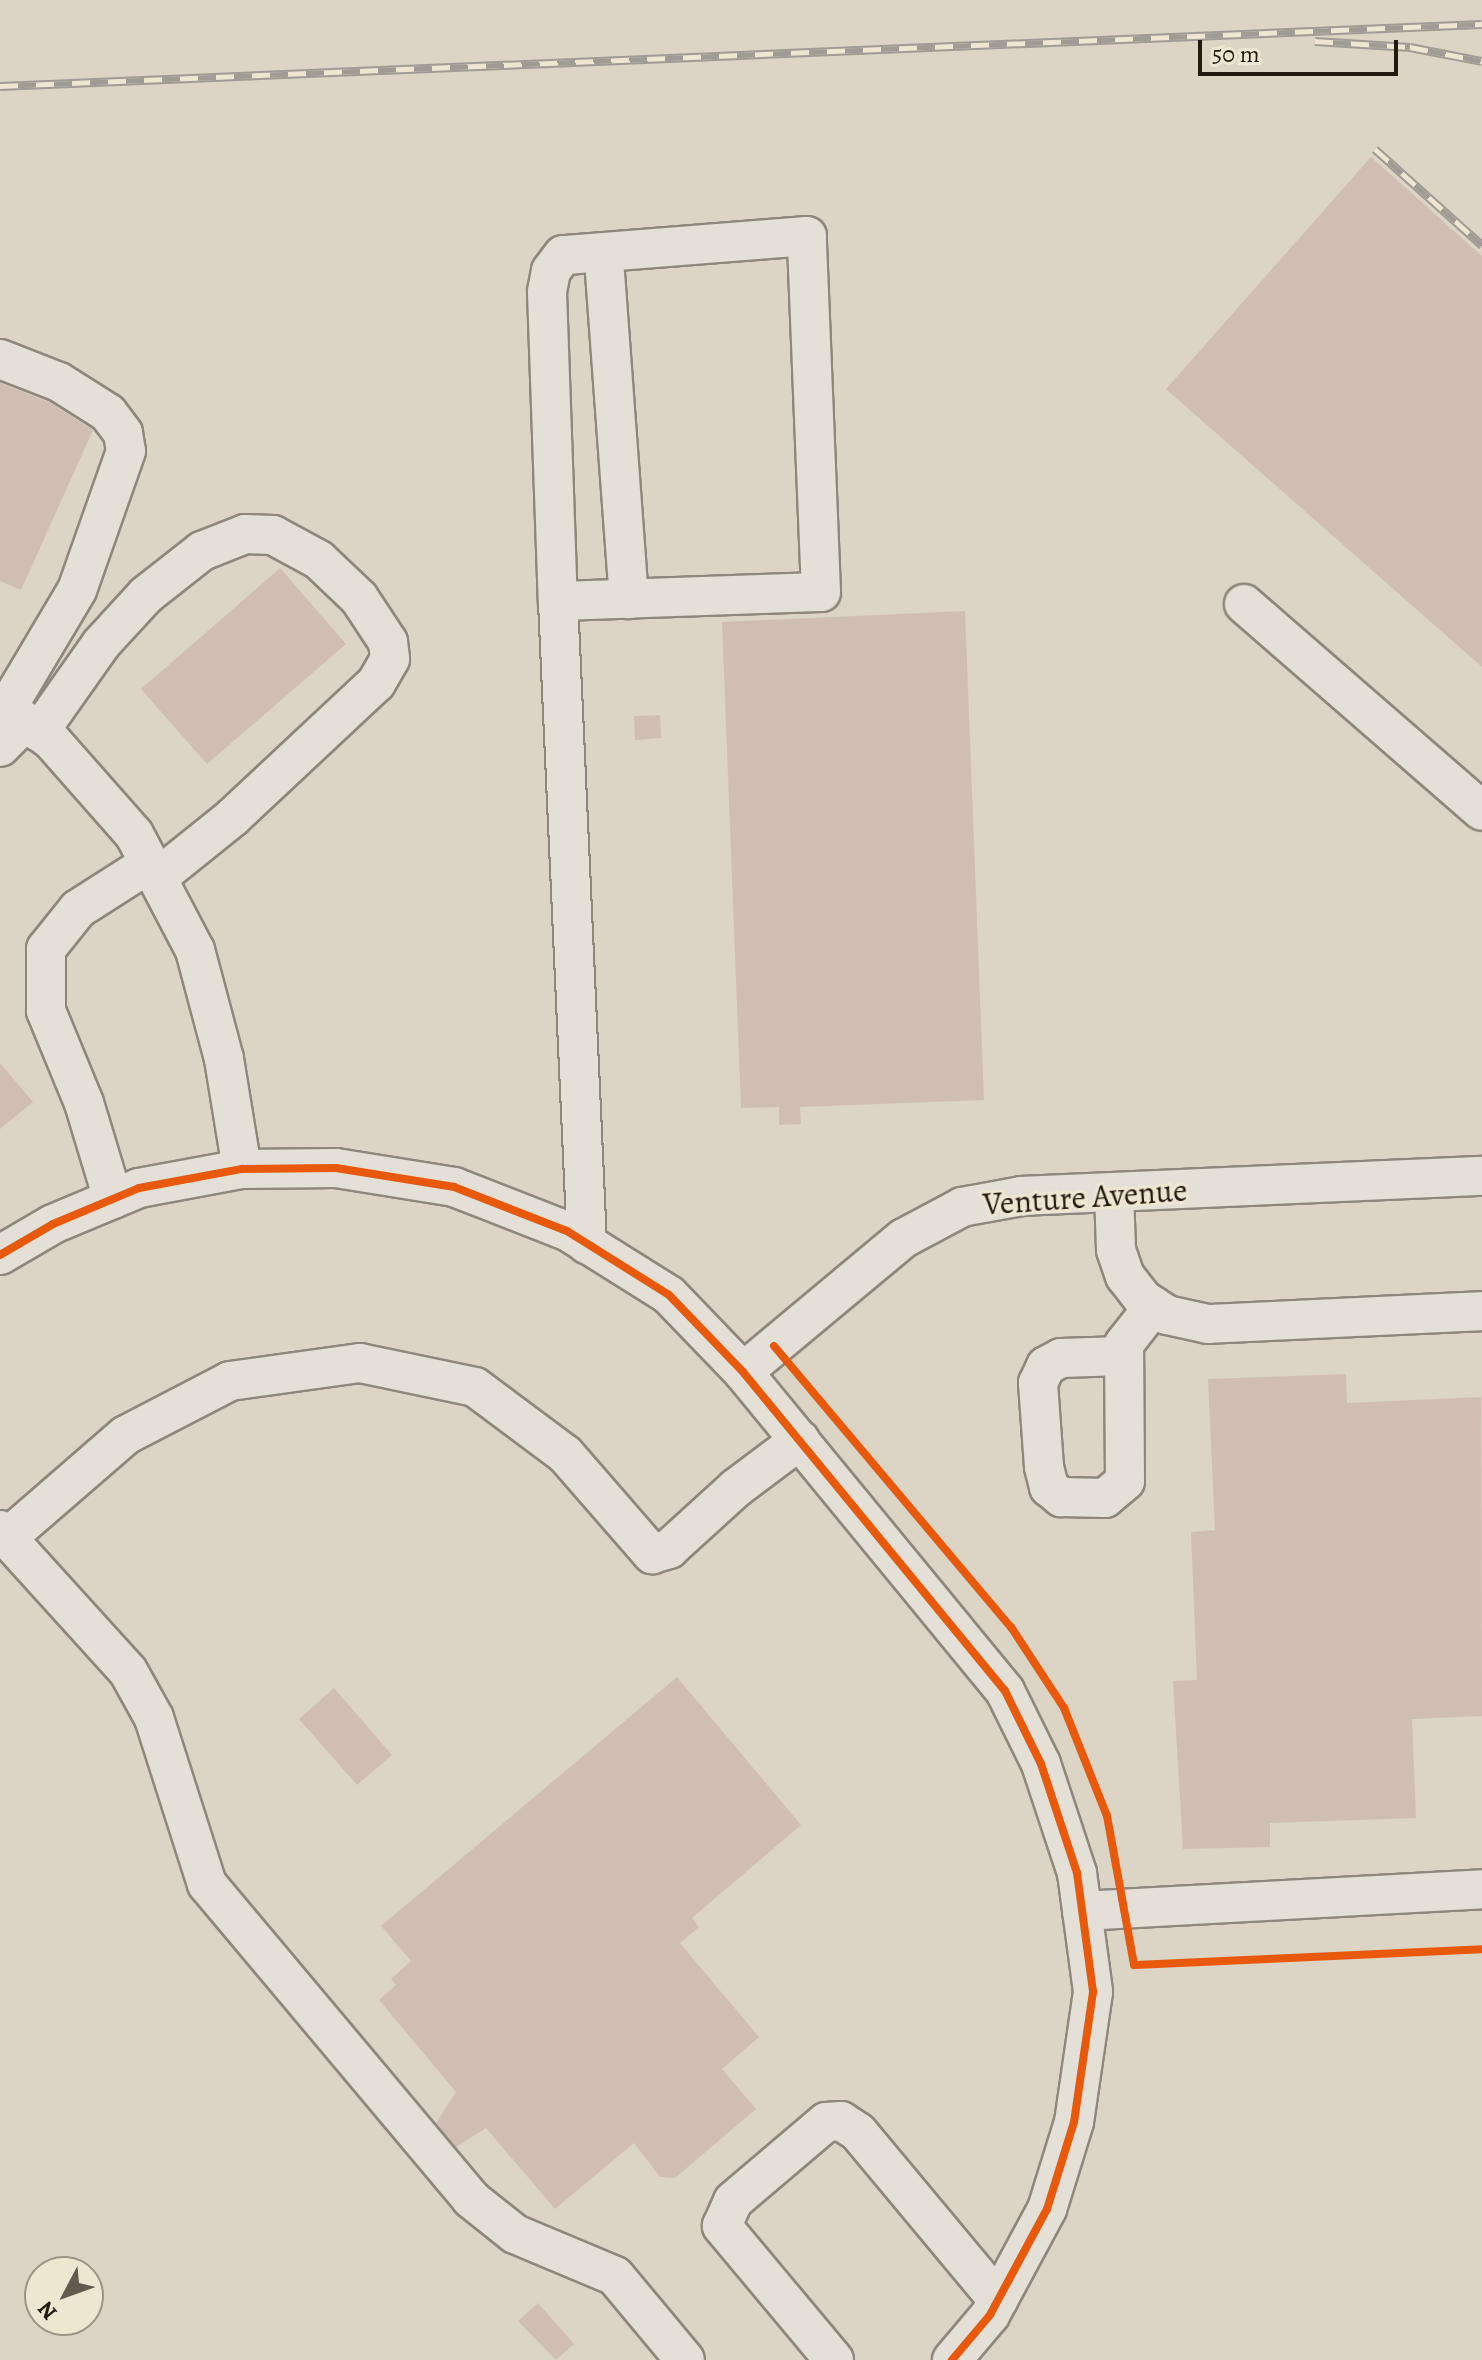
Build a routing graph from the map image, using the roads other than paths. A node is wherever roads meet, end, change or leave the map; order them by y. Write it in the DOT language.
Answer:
graph roads {
  1 [pos="605,273"];
  2 [pos="0,359"];
  3 [pos="77,590"];
  4 [pos="629,599"];
  5 [pos="558,601"];
  6 [pos="1244,604"];
  7 [pos="123,619"];
  8 [pos="14,722"];
  9 [pos="1482,811"];
  10 [pos="153,870"];
  11 [pos="242,1169"];
  12 [pos="1482,1176"];
  13 [pos="1114,1192"];
  14 [pos="113,1199"];
  15 [pos="587,1244"];
  16 [pos="0,1255"];
  17 [pos="1154,1306"];
  18 [pos="1482,1311"];
  19 [pos="1123,1356"];
  20 [pos="743,1372"];
  21 [pos="800,1440"];
  22 [pos="4,1534"];
  23 [pos="1482,1889"];
  24 [pos="1082,1911"];
  25 [pos="998,2300"];
  26 [pos="685,2360"];
  27 [pos="834,2360"];
  28 [pos="952,2360"];
  1 -- 4 [label="street"];
  2 -- 3 [label="street"];
  3 -- 7 [label="street"];
  3 -- 8 [label="street"];
  4 -- 5 [label="street"];
  4 -- 5 [label="street"];
  5 -- 15 [label="street"];
  6 -- 9 [label="street"];
  7 -- 8 [label="street"];
  7 -- 10 [label="street"];
  8 -- 10 [label="street"];
  10 -- 11 [label="street"];
  10 -- 14 [label="street"];
  11 -- 14 [label="street"];
  11 -- 15 [label="street"];
  12 -- 13 [label="street, Venture Avenue"];
  13 -- 17 [label="street"];
  13 -- 20 [label="street, Venture Avenue"];
  14 -- 16 [label="street"];
  15 -- 20 [label="street"];
  17 -- 18 [label="street"];
  17 -- 19 [label="street"];
  20 -- 21 [label="street"];
  21 -- 22 [label="street"];
  21 -- 24 [label="street"];
  22 -- 26 [label="street"];
  23 -- 24 [label="street"];
  24 -- 25 [label="street"];
  25 -- 27 [label="street"];
  25 -- 28 [label="street"];
}
